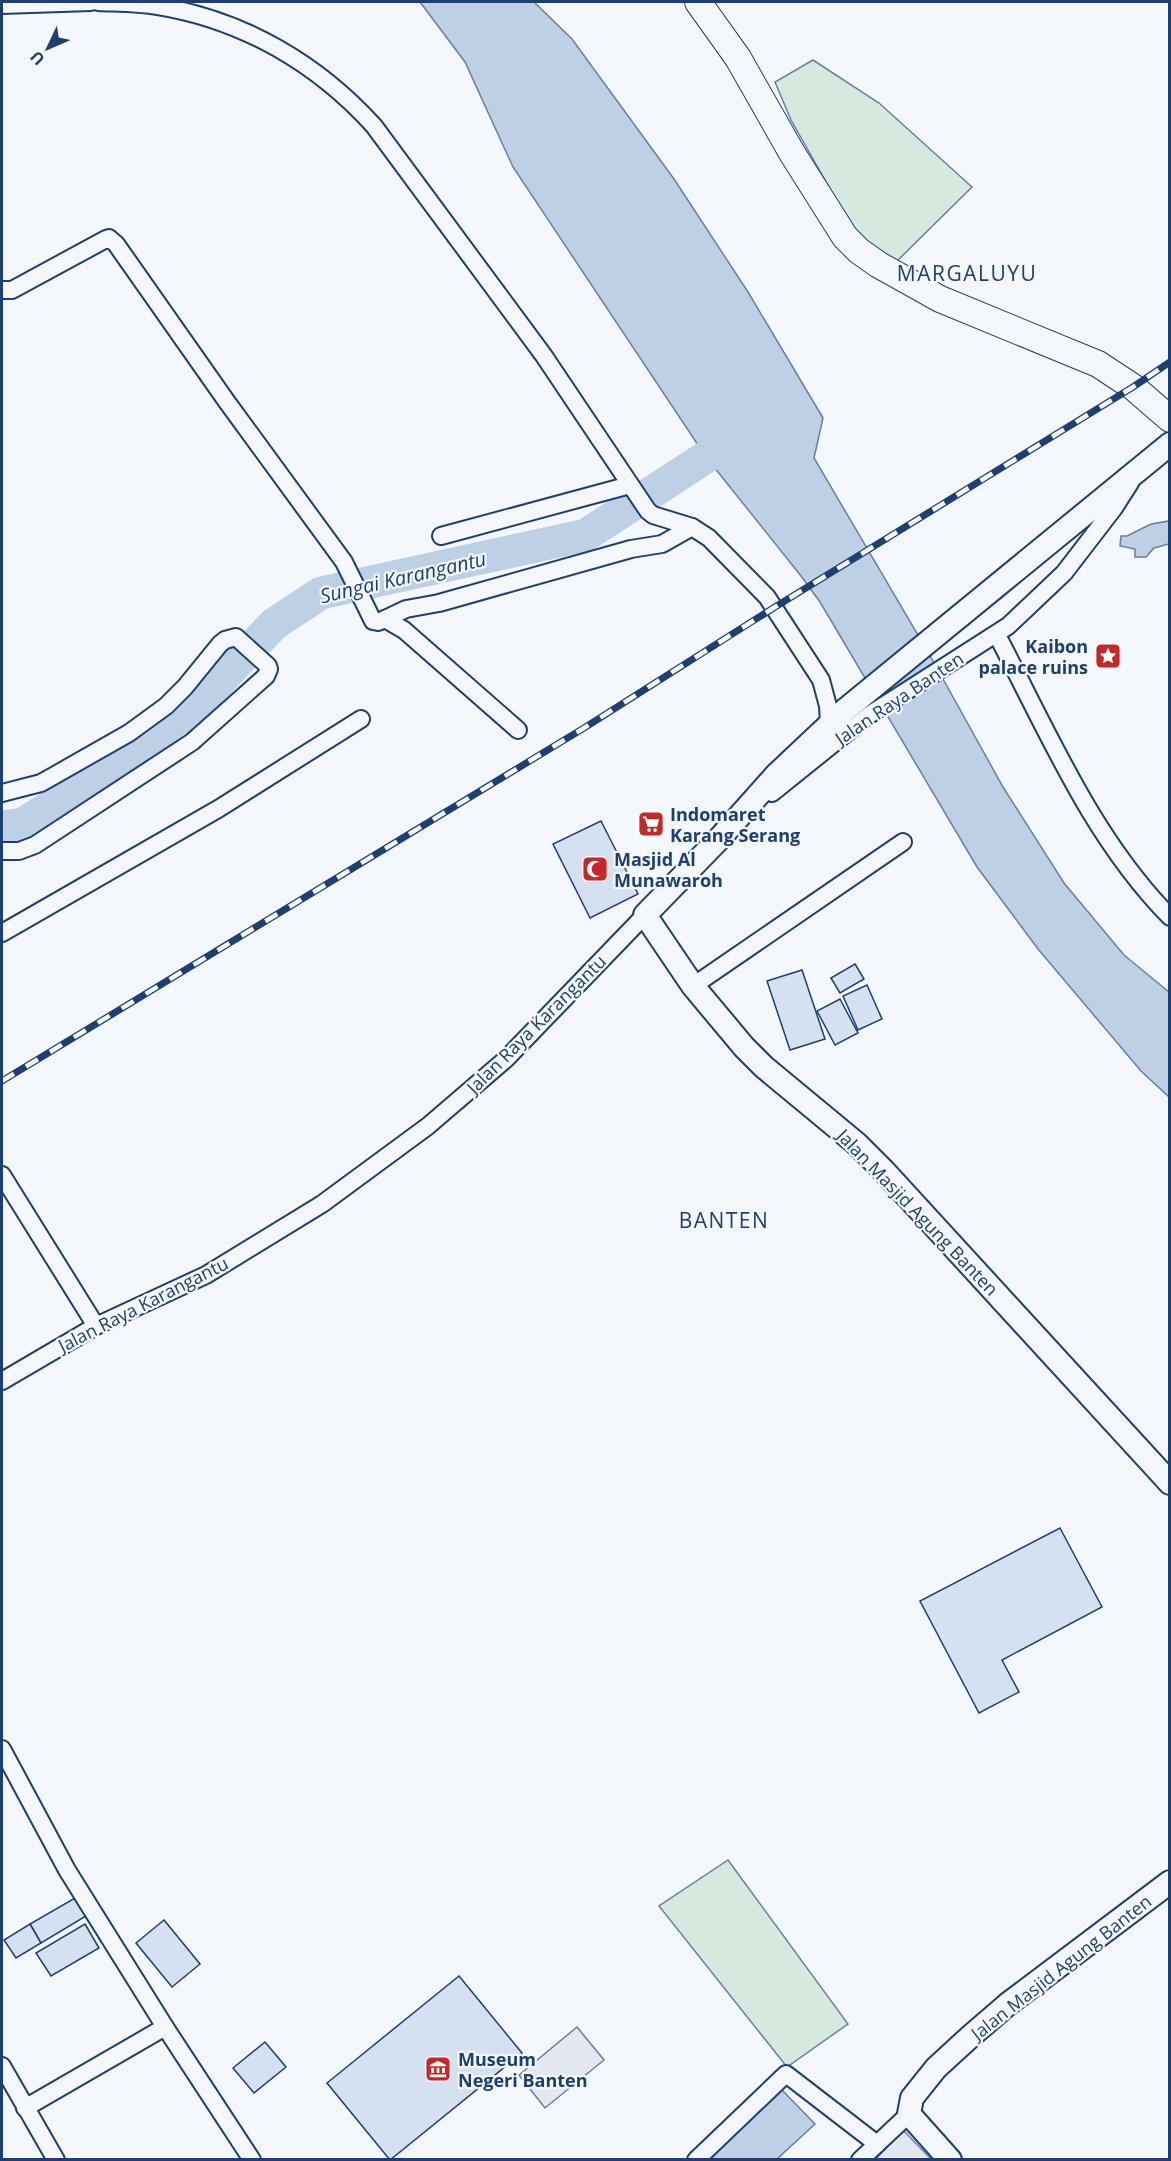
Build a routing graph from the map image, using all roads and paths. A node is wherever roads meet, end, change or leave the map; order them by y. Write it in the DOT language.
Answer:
graph roads {
  1 [pos="91,2"];
  2 [pos="98,2"];
  3 [pos="698,2"];
  4 [pos="2,5"];
  5 [pos="2,290"];
  6 [pos="1170,419"];
  7 [pos="1170,444"];
  8 [pos="1139,468"];
  9 [pos="631,487"];
  10 [pos="692,527"];
  11 [pos="441,536"];
  12 [pos="385,619"];
  13 [pos="948,624"];
  14 [pos="997,635"];
  15 [pos="864,706"];
  16 [pos="361,719"];
  17 [pos="829,724"];
  18 [pos="518,730"];
  19 [pos="2,793"];
  20 [pos="719,839"];
  21 [pos="903,842"];
  22 [pos="2,851"];
  23 [pos="645,915"];
  24 [pos="1170,917"];
  25 [pos="2,933"];
  26 [pos="693,986"];
  27 [pos="2,1175"];
  28 [pos="96,1326"];
  29 [pos="2,1381"];
  30 [pos="1170,1483"];
  31 [pos="2,1749"];
  32 [pos="1170,1882"];
  33 [pos="165,2027"];
  34 [pos="2,2066"];
  35 [pos="25,2108"];
  36 [pos="909,2114"];
  37 [pos="876,2144"];
  38 [pos="56,2160"];
  39 [pos="252,2160"];
  40 [pos="696,2160"];
  41 [pos="860,2160"];
  42 [pos="950,2160"];
  1 -- 4 [label="street"];
  2 -- 9 [label="street"];
  3 -- 6 [label="main road"];
  5 -- 12 [label="street"];
  7 -- 8 [label="main road, Jalan Raya Banten"];
  8 -- 13 [label="main road, Jalan Raya Banten"];
  8 -- 14 [label="street, Jalan Raya Banten"];
  9 -- 10 [label="street"];
  9 -- 11 [label="street"];
  10 -- 12 [label="street"];
  10 -- 17 [label="street"];
  12 -- 18 [label="street"];
  13 -- 15 [label="main road, Jalan Raya Karangantu"];
  14 -- 15 [label="street, Jalan Raya Banten"];
  14 -- 24 [label="street"];
  15 -- 17 [label="main road, Jalan Raya Karangantu"];
  15 -- 20 [label="street, Jalan Raya Banten"];
  16 -- 25 [label="street"];
  17 -- 20 [label="main road, Jalan Raya Karangantu"];
  19 -- 22 [label="street"];
  20 -- 23 [label="main road, Jalan Raya Karangantu"];
  21 -- 26 [label="street"];
  23 -- 26 [label="main road, Jalan Masjid Agung Banten"];
  23 -- 28 [label="street, Jalan Raya Karangantu"];
  26 -- 30 [label="main road, Jalan Masjid Agung Banten"];
  27 -- 28 [label="street"];
  28 -- 29 [label="street, Jalan Raya Karangantu"];
  31 -- 33 [label="street"];
  32 -- 36 [label="main road, Jalan Masjid Agung Banten"];
  33 -- 35 [label="street"];
  33 -- 39 [label="street"];
  34 -- 35 [label="street"];
  35 -- 38 [label="street"];
  36 -- 37 [label="street, Jalan Masjid Agung Banten"];
  36 -- 42 [label="main road"];
  37 -- 40 [label="street"];
  37 -- 41 [label="street, Jalan Masjid Agung Banten"];
}
